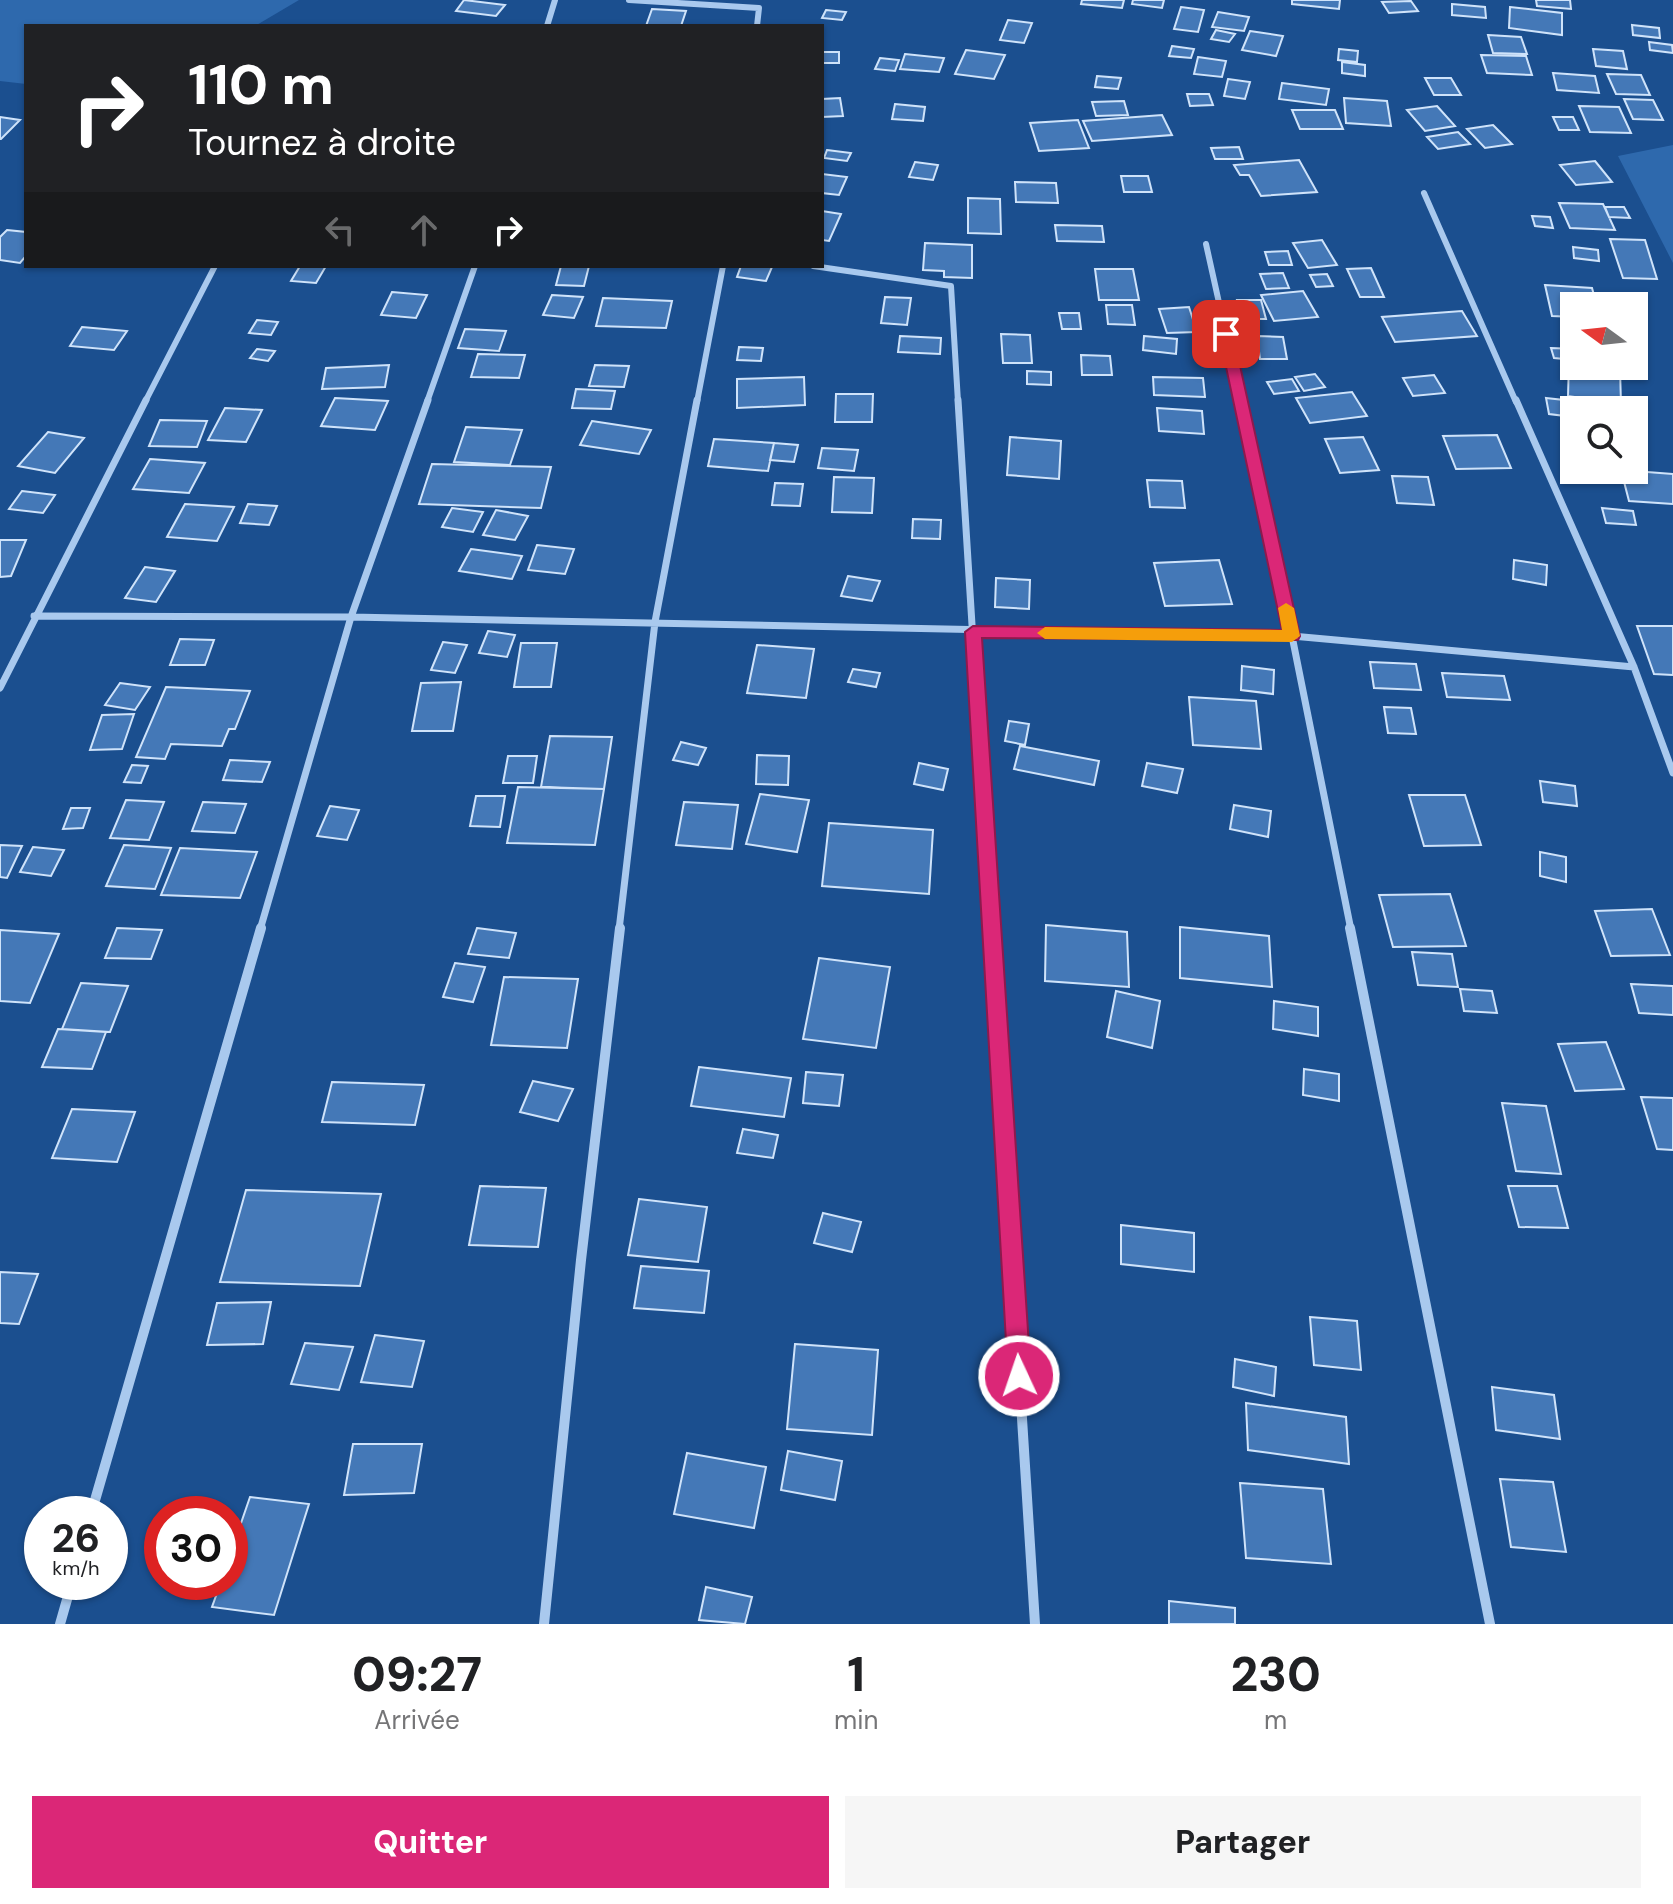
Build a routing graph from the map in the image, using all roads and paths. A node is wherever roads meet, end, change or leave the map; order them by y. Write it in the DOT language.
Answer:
graph roads {
  1 [pos="555,0"];
  2 [pos="629,0"];
  3 [pos="548,24"];
  4 [pos="757,24"];
  5 [pos="1424,193"];
  6 [pos="1206,244"];
  7 [pos="214,268"];
  8 [pos="474,268"];
  9 [pos="723,268"];
  10 [pos="824,268"];
  11 [pos="34,616"];
  12 [pos="351,617"];
  13 [pos="655,622"];
  14 [pos="973,632"];
  15 [pos="1292,636"];
  16 [pos="1634,667"];
  17 [pos="0,688"];
  18 [pos="1673,773"];
  19 [pos="96,1496"];
  20 [pos="67,1600"];
  21 [pos="60,1624"];
  22 [pos="544,1624"];
  23 [pos="1035,1624"];
  24 [pos="1490,1624"];
  1 -- 3 [label="street"];
  2 -- 4 [label="street"];
  5 -- 16 [label="street"];
  6 -- 15 [label="street"];
  7 -- 11 [label="street"];
  8 -- 12 [label="street"];
  9 -- 13 [label="street"];
  10 -- 14 [label="street"];
  11 -- 12 [label="street"];
  11 -- 17 [label="street"];
  12 -- 13 [label="street"];
  12 -- 19 [label="street"];
  13 -- 14 [label="street"];
  13 -- 22 [label="street"];
  14 -- 15 [label="street"];
  14 -- 23 [label="street"];
  15 -- 16 [label="street"];
  15 -- 24 [label="street"];
  16 -- 18 [label="street"];
  20 -- 21 [label="street"];
}
